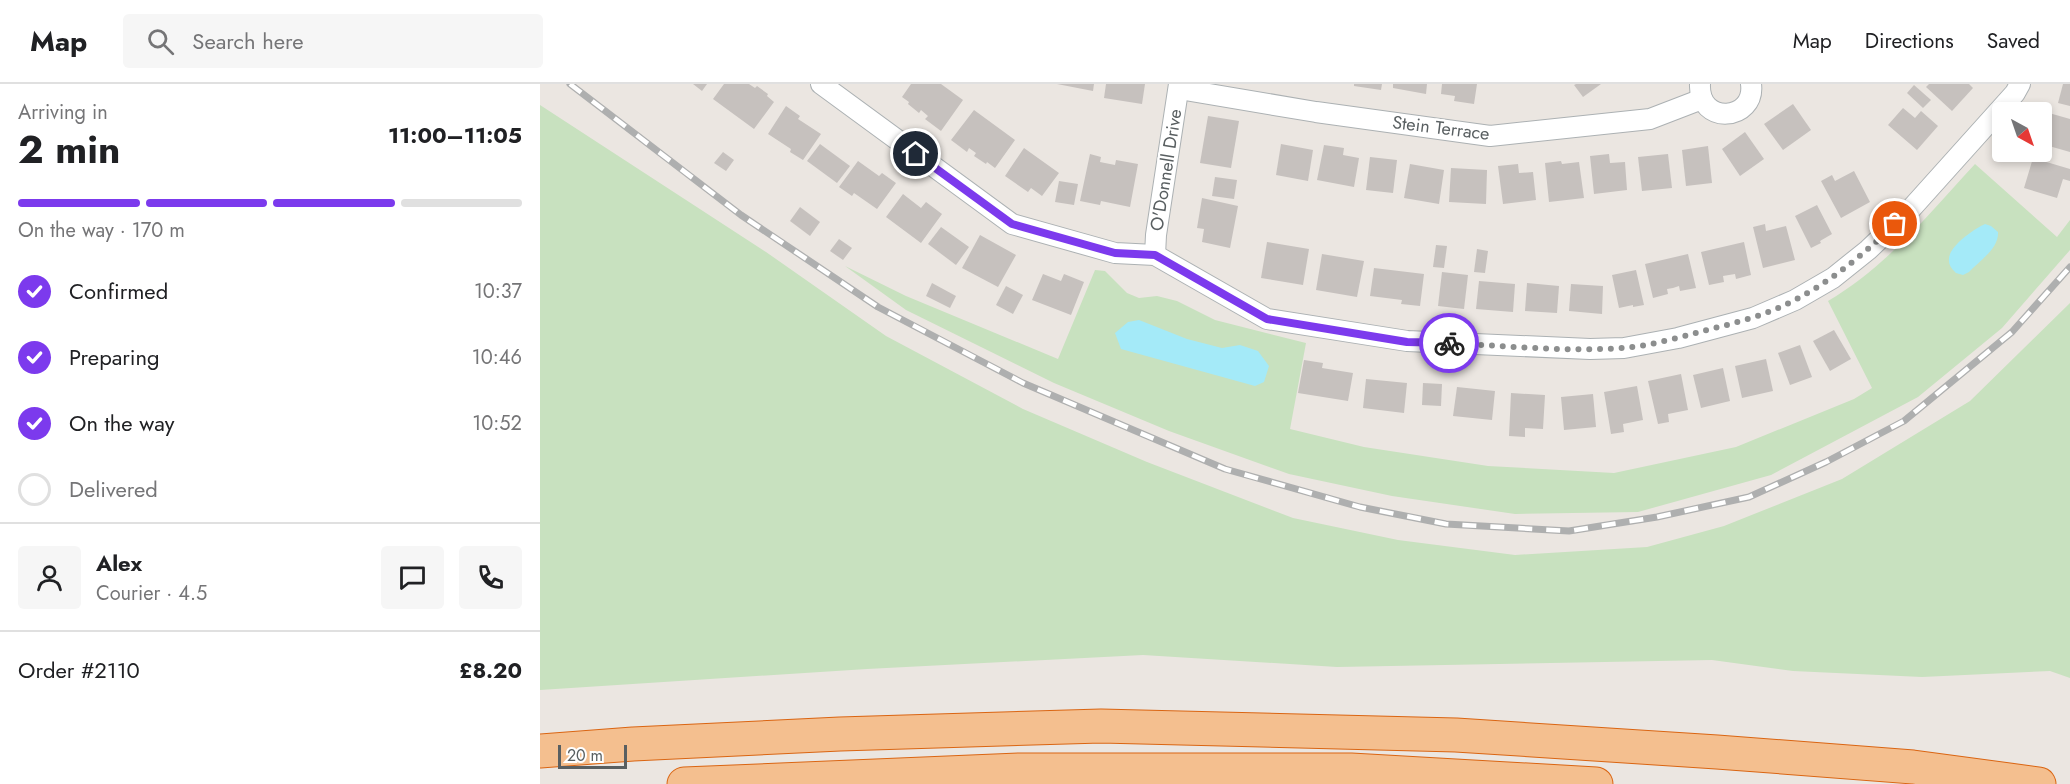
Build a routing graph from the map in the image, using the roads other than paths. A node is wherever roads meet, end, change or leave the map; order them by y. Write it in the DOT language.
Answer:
graph roads {
  1 [pos="820,84"];
  2 [pos="1751,84"];
  3 [pos="2019,84"];
  4 [pos="1179,87"];
  5 [pos="1701,92"];
  6 [pos="1155,255"];
  7 [pos="540,751"];
  8 [pos="684,784"];
  9 [pos="1596,784"];
  10 [pos="2039,784"];
  1 -- 6 [label="street"];
  2 -- 5 [label="street, Stein Terrace"];
  3 -- 6 [label="street"];
  4 -- 5 [label="street, Stein Terrace"];
  4 -- 6 [label="street, O'Donnell Drive"];
  7 -- 10 [label="highway"];
  8 -- 9 [label="highway"];
}
